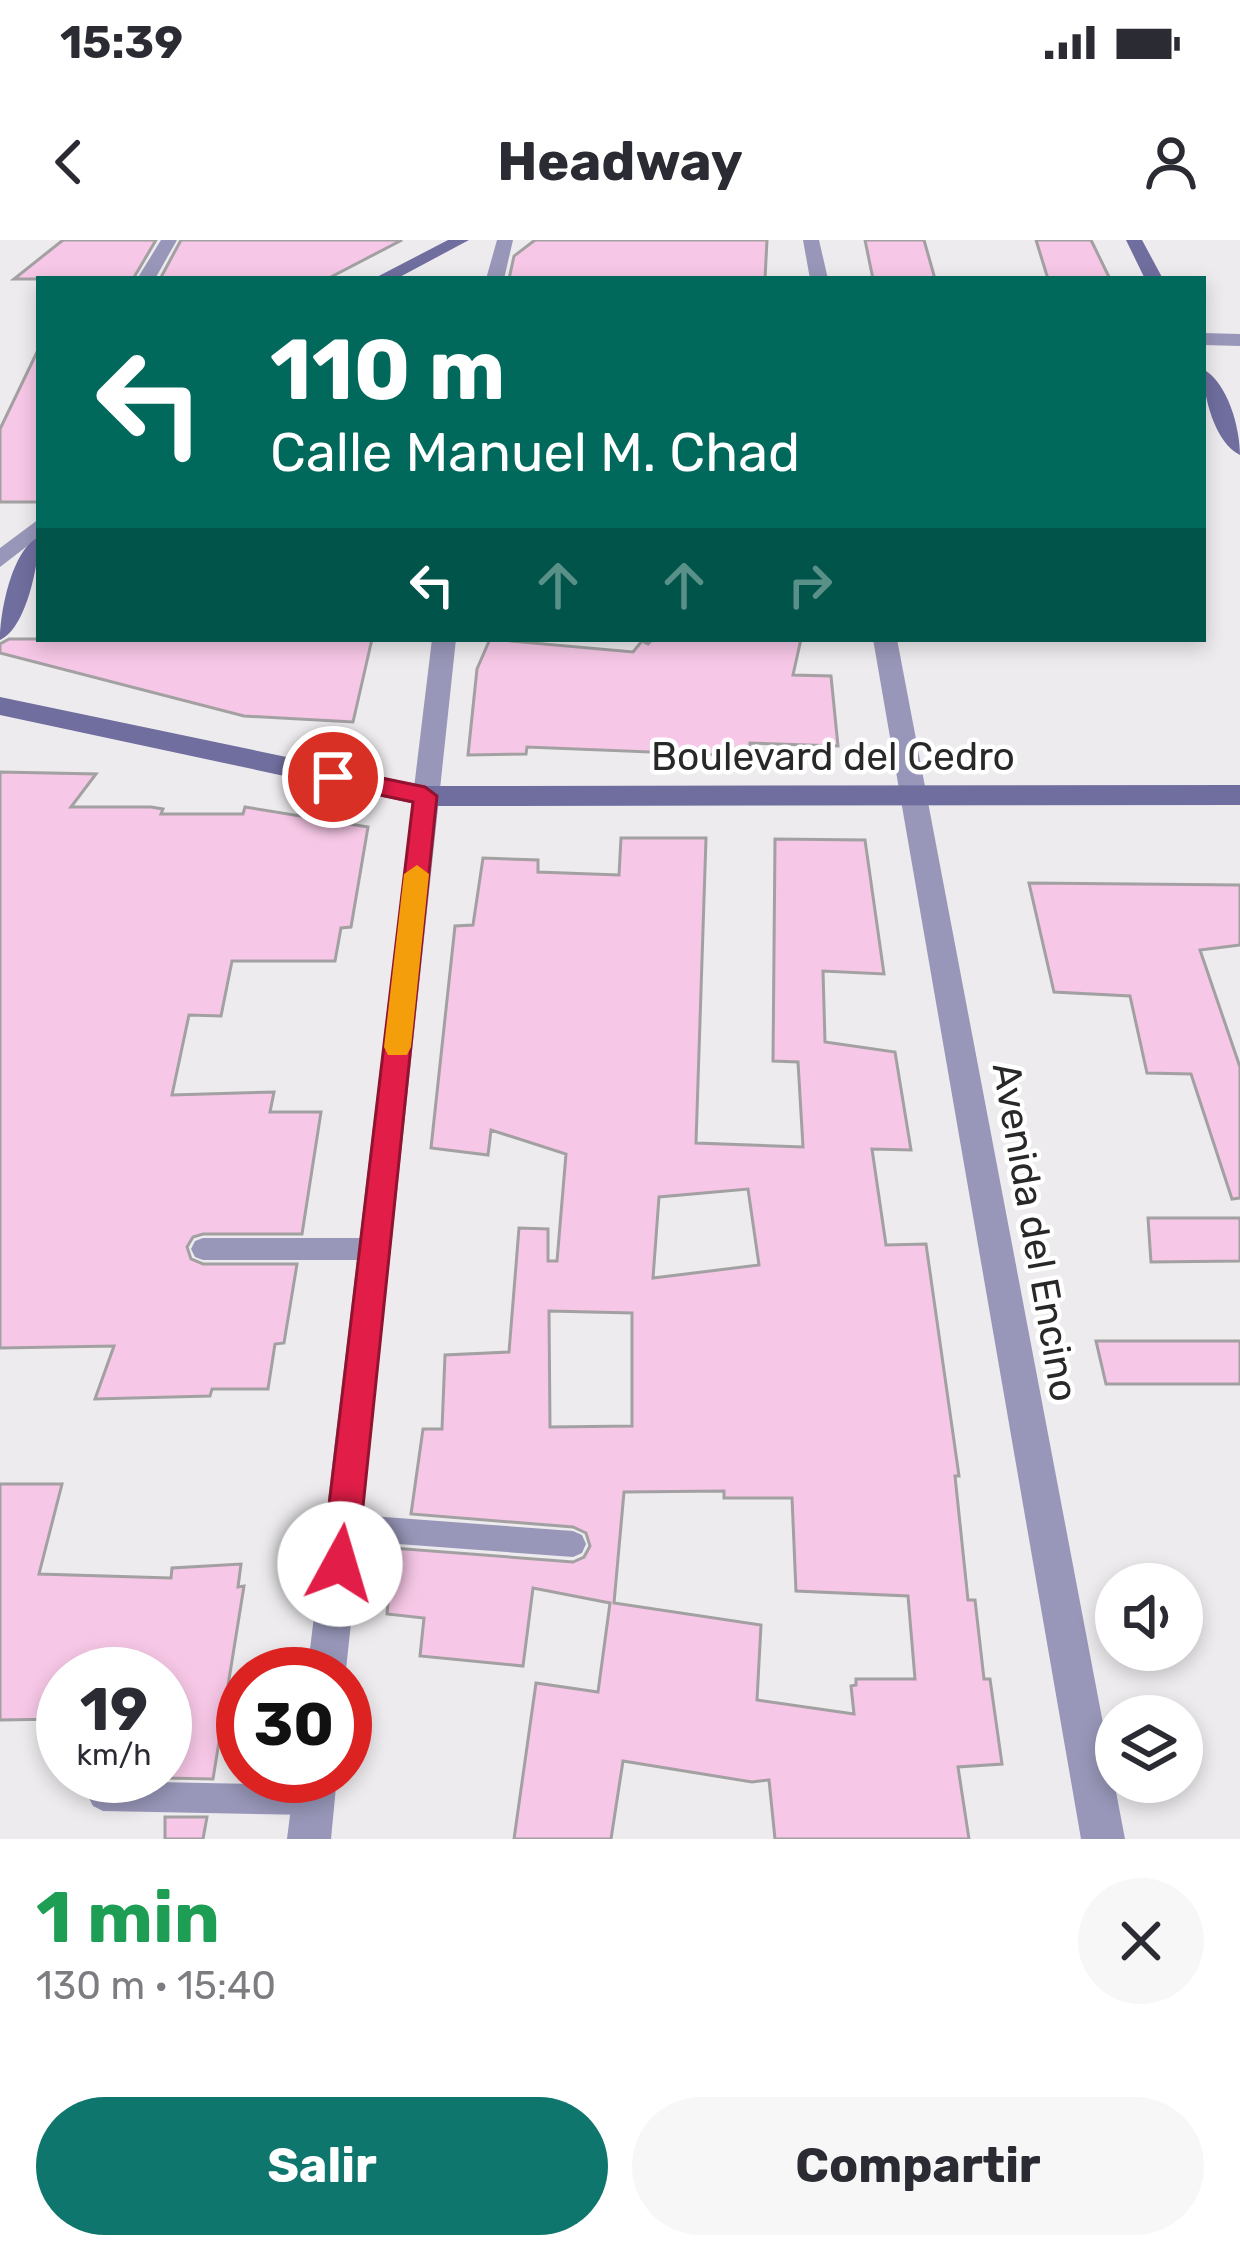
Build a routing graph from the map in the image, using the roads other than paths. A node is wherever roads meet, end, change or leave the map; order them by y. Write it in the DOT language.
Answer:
graph roads {
  1 [pos="170,240"];
  2 [pos="461,240"];
  3 [pos="505,240"];
  4 [pos="811,240"];
  5 [pos="1134,240"];
  6 [pos="148,276"];
  7 [pos="388,276"];
  8 [pos="496,276"];
  9 [pos="818,276"];
  10 [pos="1152,276"];
  11 [pos="1206,339"];
  12 [pos="1240,340"];
  13 [pos="1211,405"];
  14 [pos="1240,449"];
  15 [pos="36,529"];
  16 [pos="36,551"];
  17 [pos="0,560"];
  18 [pos="0,632"];
  19 [pos="444,642"];
  20 [pos="886,642"];
  21 [pos="0,706"];
  22 [pos="1240,795"];
  23 [pos="425,796"];
  24 [pos="912,797"];
  25 [pos="203,1249"];
  26 [pos="375,1250"];
  27 [pos="344,1527"];
  28 [pos="573,1544"];
  29 [pos="330,1647"];
  30 [pos="192,1800"];
  31 [pos="312,1805"];
  32 [pos="1103,1839"];
  1 -- 6 [label="street"];
  2 -- 7 [label="street"];
  3 -- 8 [label="street"];
  4 -- 9 [label="street"];
  5 -- 10 [label="street"];
  11 -- 12 [label="street"];
  13 -- 14 [label="street"];
  15 -- 17 [label="street"];
  16 -- 18 [label="street"];
  19 -- 23 [label="street"];
  20 -- 24 [label="street, Avenida del Encino"];
  21 -- 23 [label="street, Boulevard del Cedro"];
  22 -- 24 [label="street, Boulevard del Cedro"];
  23 -- 24 [label="street, Boulevard del Cedro"];
  23 -- 26 [label="street"];
  24 -- 32 [label="street, Avenida del Encino"];
  25 -- 26 [label="lane"];
  26 -- 27 [label="street"];
  27 -- 28 [label="lane"];
  27 -- 29 [label="street"];
  30 -- 31 [label="lane"];
}
